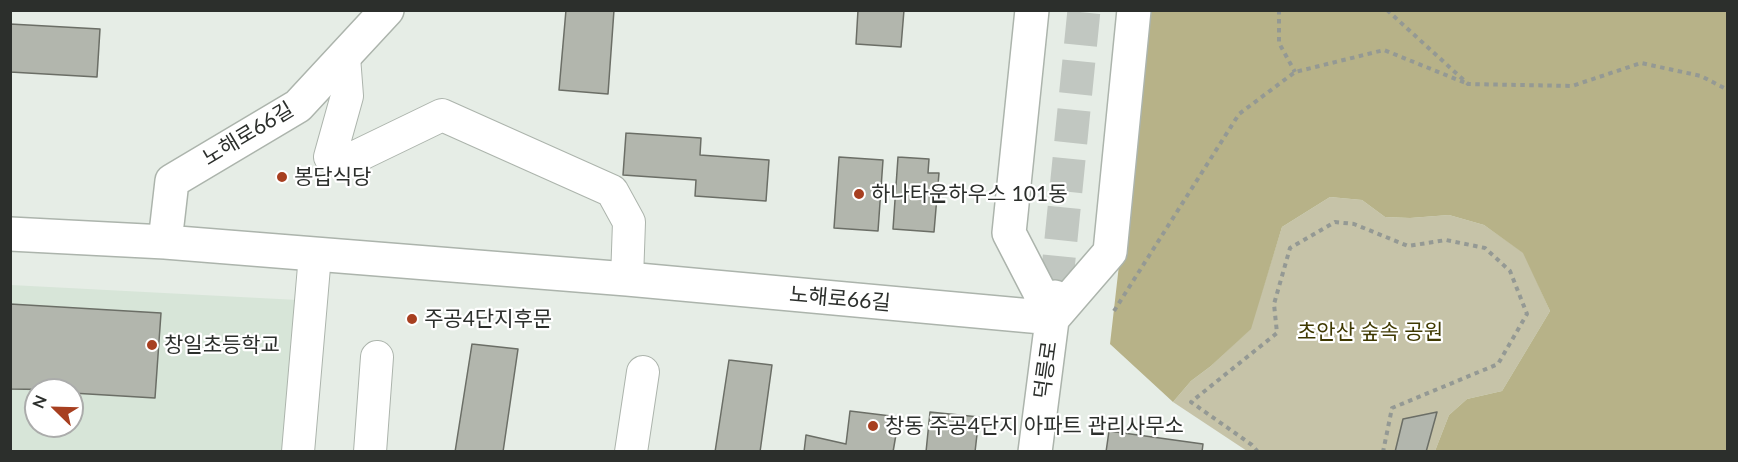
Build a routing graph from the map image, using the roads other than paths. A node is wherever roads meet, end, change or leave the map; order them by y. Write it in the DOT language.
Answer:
graph roads {
  1 [pos="387,10"];
  2 [pos="1032,10"];
  3 [pos="1134,10"];
  4 [pos="344,57"];
  5 [pos="10,234"];
  6 [pos="165,242"];
  7 [pos="315,255"];
  8 [pos="627,279"];
  9 [pos="1054,304"];
  10 [pos="377,357"];
  11 [pos="643,372"];
  12 [pos="298,452"];
  13 [pos="370,452"];
  14 [pos="631,452"];
  15 [pos="1035,452"];
  1 -- 4 [label="main road, 노해로66길"];
  2 -- 9 [label="main road"];
  3 -- 9 [label="main road"];
  4 -- 6 [label="main road, 노해로66길"];
  4 -- 8 [label="street"];
  5 -- 6 [label="main road, 노해로66길"];
  6 -- 7 [label="main road, 노해로66길"];
  7 -- 8 [label="main road, 노해로66길"];
  7 -- 12 [label="street"];
  8 -- 9 [label="main road, 노해로66길"];
  9 -- 15 [label="main road, 덕릉로"];
  10 -- 13 [label="street"];
  11 -- 14 [label="street"];
}
